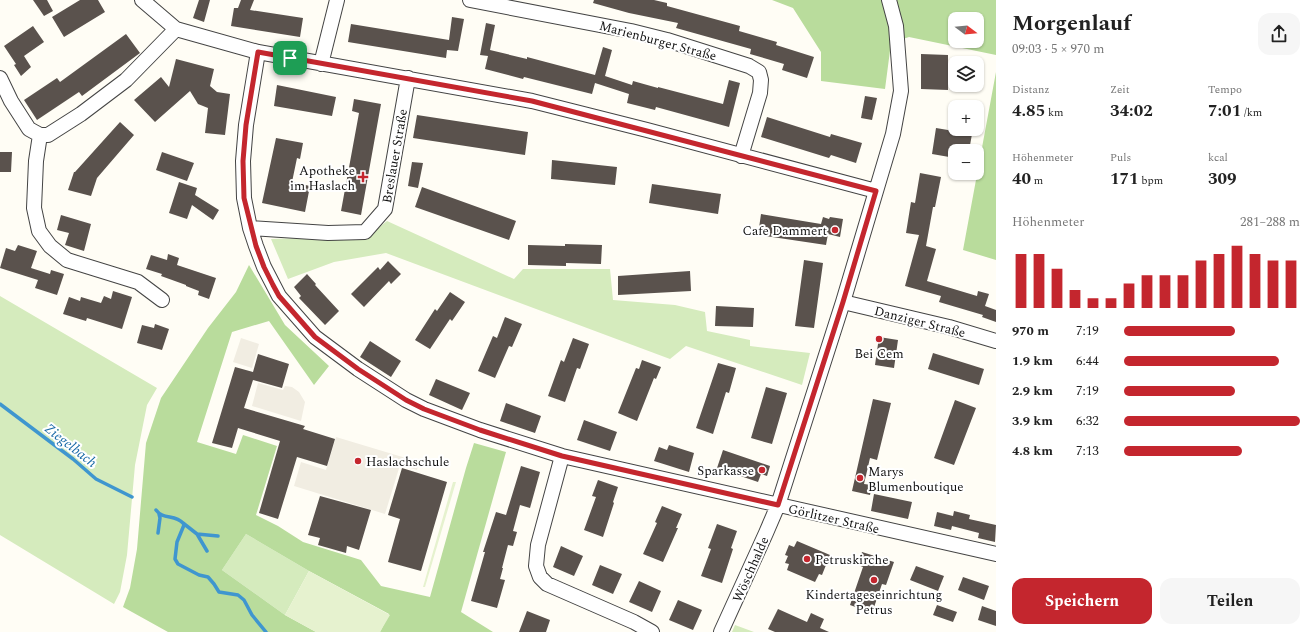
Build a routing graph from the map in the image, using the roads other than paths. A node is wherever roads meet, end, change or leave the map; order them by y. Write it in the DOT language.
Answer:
graph roads {
  1 [pos="142,0"];
  2 [pos="337,0"];
  3 [pos="470,0"];
  4 [pos="889,0"];
  5 [pos="176,29"];
  6 [pos="258,52"];
  7 [pos="321,64"];
  8 [pos="0,78"];
  9 [pos="408,78"];
  10 [pos="40,135"];
  11 [pos="742,156"];
  12 [pos="876,191"];
  13 [pos="250,228"];
  14 [pos="162,300"];
  15 [pos="843,302"];
  16 [pos="996,341"];
  17 [pos="562,456"];
  18 [pos="778,505"];
  19 [pos="996,554"];
  20 [pos="652,632"];
  21 [pos="721,632"];
  1 -- 5 [label="street"];
  2 -- 7 [label="street"];
  3 -- 11 [label="street, Marienburger Straße"];
  4 -- 12 [label="street, Wöschhalde"];
  5 -- 6 [label="street"];
  5 -- 10 [label="street"];
  6 -- 7 [label="street"];
  6 -- 13 [label="street, Görlitzer Straße"];
  7 -- 9 [label="street"];
  8 -- 10 [label="street"];
  9 -- 11 [label="street"];
  9 -- 13 [label="street, Breslauer Straße"];
  10 -- 14 [label="street"];
  11 -- 12 [label="street"];
  12 -- 15 [label="street, Wöschhalde"];
  13 -- 17 [label="street, Görlitzer Straße"];
  15 -- 16 [label="street, Danziger Straße"];
  15 -- 18 [label="street, Wöschhalde"];
  17 -- 18 [label="street, Görlitzer Straße"];
  17 -- 20 [label="street"];
  18 -- 19 [label="street, Görlitzer Straße"];
  18 -- 21 [label="street, Wöschhalde"];
}
